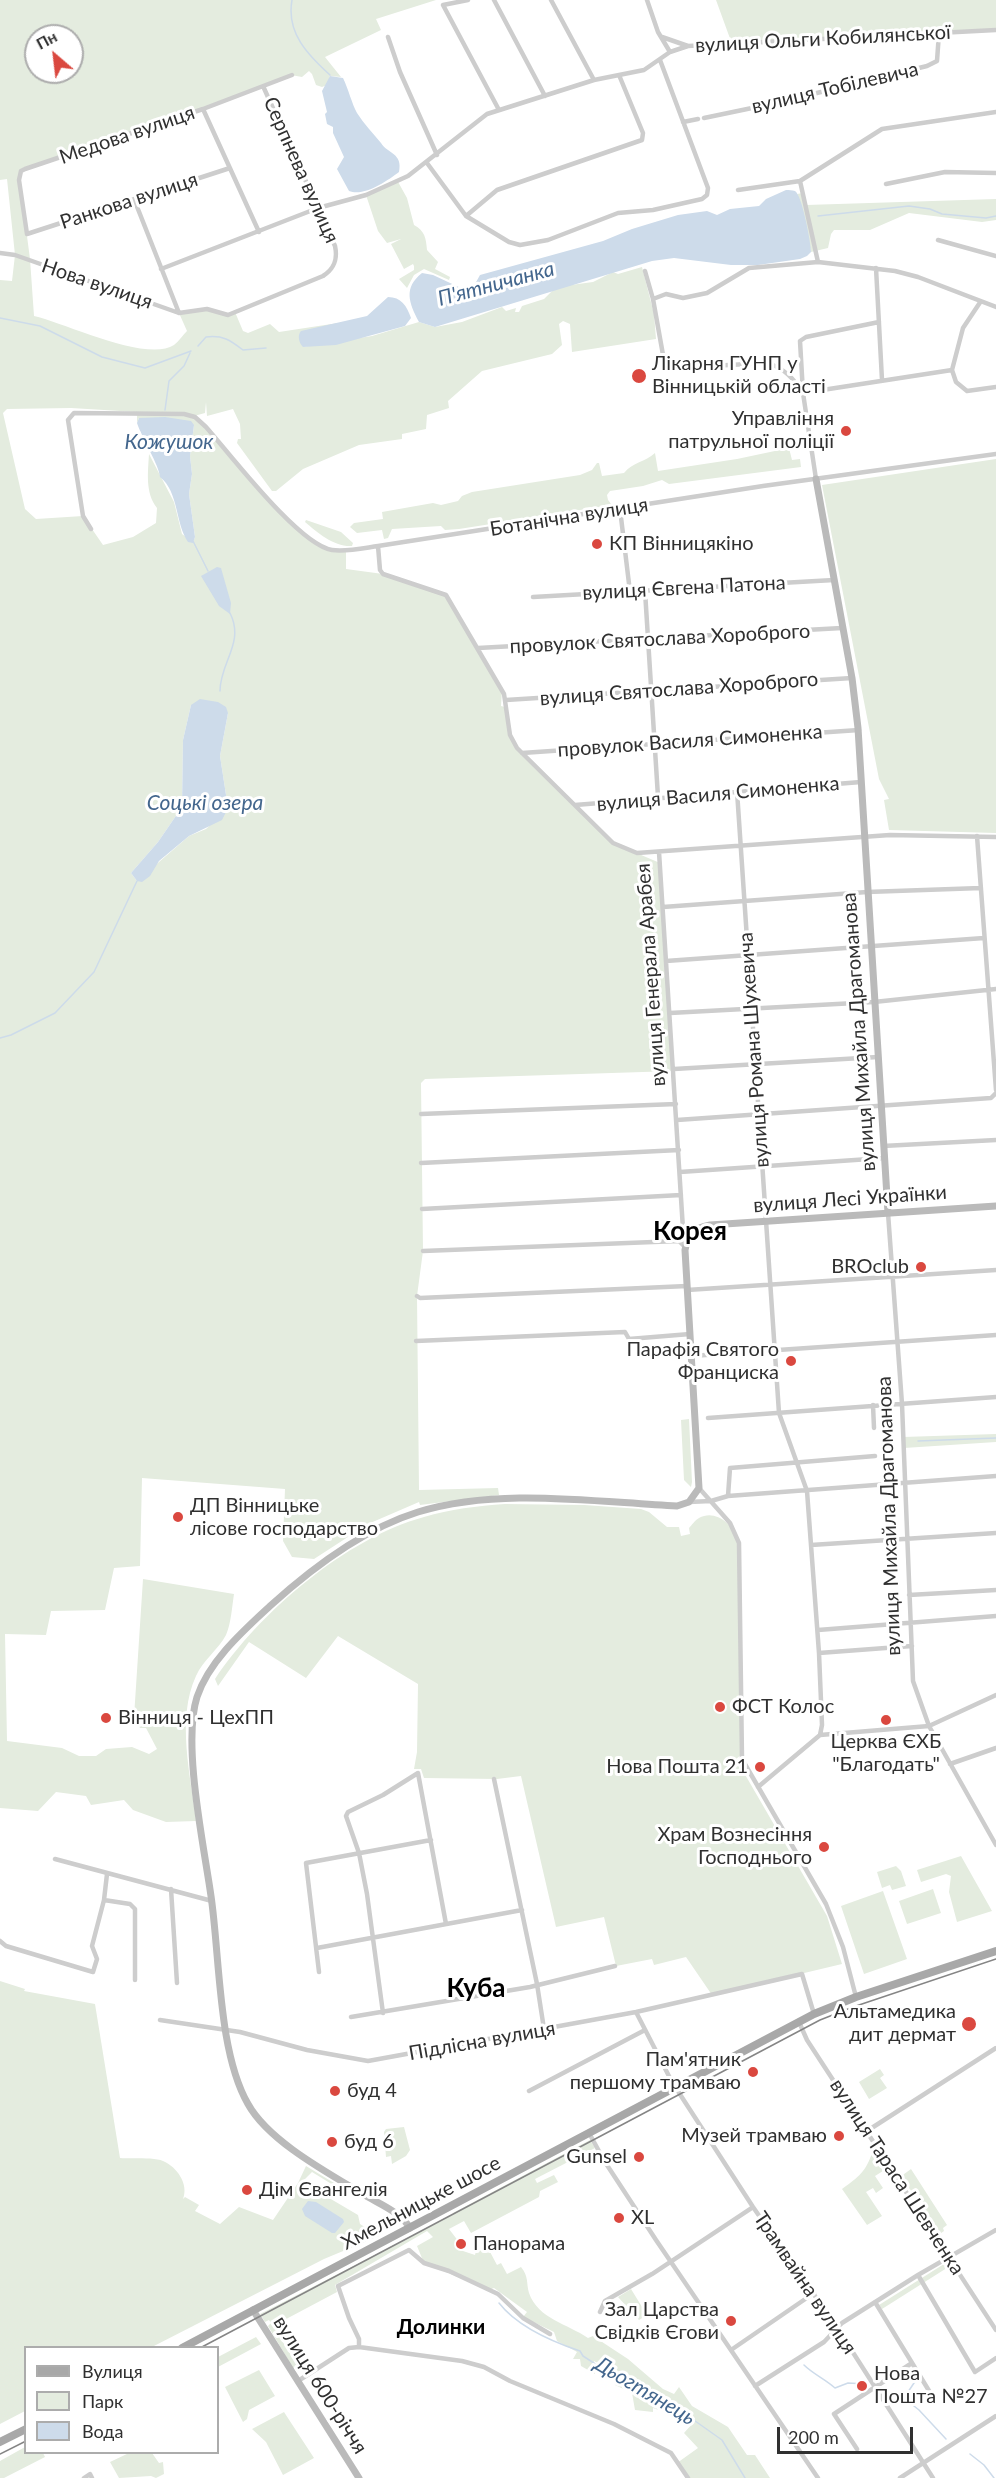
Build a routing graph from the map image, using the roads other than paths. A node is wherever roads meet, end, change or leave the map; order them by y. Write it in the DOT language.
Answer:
graph roads {
  1 [pos="468,0"];
  2 [pos="494,0"];
  3 [pos="551,0"];
  4 [pos="646,0"];
  5 [pos="996,30"];
  6 [pos="939,33"];
  7 [pos="661,36"];
  8 [pos="388,37"];
  9 [pos="688,46"];
  10 [pos="670,52"];
  11 [pos="660,60"];
  12 [pos="292,75"];
  13 [pos="619,75"];
  14 [pos="594,80"];
  15 [pos="263,86"];
  16 [pos="545,96"];
  17 [pos="203,109"];
  18 [pos="499,110"];
  19 [pos="996,112"];
  20 [pos="683,122"];
  21 [pos="437,155"];
  22 [pos="427,163"];
  23 [pos="230,168"];
  24 [pos="996,173"];
  25 [pos="800,181"];
  26 [pos="886,184"];
  27 [pos="738,190"];
  28 [pos="134,199"];
  29 [pos="318,208"];
  30 [pos="466,216"];
  31 [pos="259,232"];
  32 [pos="27,234"];
  33 [pos="938,240"];
  34 [pos="0,253"];
  35 [pos="996,256"];
  36 [pos="818,262"];
  37 [pos="876,268"];
  38 [pos="161,269"];
  39 [pos="645,271"];
  40 [pos="653,299"];
  41 [pos="981,301"];
  42 [pos="996,307"];
  43 [pos="179,313"];
  44 [pos="879,322"];
  45 [pos="952,370"];
  46 [pos="882,380"];
  47 [pos="996,387"];
  48 [pos="803,393"];
  49 [pos="996,454"];
  50 [pos="816,478"];
  51 [pos="620,509"];
  52 [pos="91,529"];
  53 [pos="378,546"];
  54 [pos="834,580"];
  55 [pos="630,591"];
  56 [pos="645,591"];
  57 [pos="533,597"];
  58 [pos="842,628"];
  59 [pos="648,639"];
  60 [pos="478,648"];
  61 [pos="852,678"];
  62 [pos="651,690"];
  63 [pos="506,700"];
  64 [pos="859,730"];
  65 [pos="656,743"];
  66 [pos="522,753"];
  67 [pos="861,782"];
  68 [pos="737,791"];
  69 [pos="658,797"];
  70 [pos="575,806"];
  71 [pos="977,836"];
  72 [pos="996,837"];
  73 [pos="864,838"];
  74 [pos="741,846"];
  75 [pos="659,852"];
  76 [pos="981,888"];
  77 [pos="867,892"];
  78 [pos="745,903"];
  79 [pos="663,907"];
  80 [pos="984,938"];
  81 [pos="871,947"];
  82 [pos="748,956"];
  83 [pos="666,961"];
  84 [pos="989,989"];
  85 [pos="996,989"];
  86 [pos="874,1002"];
  87 [pos="752,1010"];
  88 [pos="670,1013"];
  89 [pos="878,1057"];
  90 [pos="756,1063"];
  91 [pos="674,1069"];
  92 [pos="996,1092"];
  93 [pos="676,1104"];
  94 [pos="881,1106"];
  95 [pos="421,1114"];
  96 [pos="760,1115"];
  97 [pos="677,1120"];
  98 [pos="996,1140"];
  99 [pos="883,1146"];
  100 [pos="679,1150"];
  101 [pos="884,1158"];
  102 [pos="421,1163"];
  103 [pos="762,1166"];
  104 [pos="680,1173"];
  105 [pos="681,1195"];
  106 [pos="996,1206"];
  107 [pos="422,1209"];
  108 [pos="888,1213"];
  109 [pos="766,1221"];
  110 [pos="710,1225"];
  111 [pos="684,1228"];
  112 [pos="684,1248"];
  113 [pos="423,1251"];
  114 [pos="996,1270"];
  115 [pos="893,1278"];
  116 [pos="771,1285"];
  117 [pos="687,1288"];
  118 [pos="417,1296"];
  119 [pos="690,1334"];
  120 [pos="996,1335"];
  121 [pos="416,1341"];
  122 [pos="898,1343"];
  123 [pos="775,1352"];
  124 [pos="691,1356"];
  125 [pos="996,1397"];
  126 [pos="902,1404"];
  127 [pos="873,1405"];
  128 [pos="779,1413"];
  129 [pos="708,1418"];
  130 [pos="874,1428"];
  131 [pos="875,1456"];
  132 [pos="798,1462"];
  133 [pos="996,1476"];
  134 [pos="905,1482"];
  135 [pos="699,1488"];
  136 [pos="807,1491"];
  137 [pos="728,1496"];
  138 [pos="711,1501"];
  139 [pos="689,1502"];
  140 [pos="996,1533"];
  141 [pos="906,1539"];
  142 [pos="811,1545"];
  143 [pos="996,1590"];
  144 [pos="909,1595"];
  145 [pos="996,1616"];
  146 [pos="910,1622"];
  147 [pos="818,1630"];
  148 [pos="912,1646"];
  149 [pos="819,1653"];
  150 [pos="996,1695"];
  151 [pos="929,1726"];
  152 [pos="820,1735"];
  153 [pos="996,1748"];
  154 [pos="950,1764"];
  155 [pos="494,1779"];
  156 [pos="758,1787"];
  157 [pos="996,1829"];
  158 [pos="988,1832"];
  159 [pos="431,1840"];
  160 [pos="996,1845"];
  161 [pos="359,1853"];
  162 [pos="55,1859"];
  163 [pos="107,1874"];
  164 [pos="171,1889"];
  165 [pos="104,1900"];
  166 [pos="212,1901"];
  167 [pos="522,1910"];
  168 [pos="446,1924"];
  169 [pos="373,1938"];
  170 [pos="0,1941"];
  171 [pos="317,1948"];
  172 [pos="996,1951"];
  173 [pos="615,1966"];
  174 [pos="320,1972"];
  175 [pos="135,1980"];
  176 [pos="177,1983"];
  177 [pos="537,1984"];
  178 [pos="856,1997"];
  179 [pos="636,2012"];
  180 [pos="382,2013"];
  181 [pos="814,2014"];
  182 [pos="351,2017"];
  183 [pos="160,2020"];
  184 [pos="799,2022"];
  185 [pos="226,2030"];
  186 [pos="544,2030"];
  187 [pos="645,2030"];
  188 [pos="996,2048"];
  189 [pos="676,2087"];
  190 [pos="529,2091"];
  191 [pos="867,2131"];
  192 [pos="589,2133"];
  193 [pos="753,2207"];
  194 [pos="410,2228"];
  195 [pos="996,2230"];
  196 [pos="950,2257"];
  197 [pos="671,2262"];
  198 [pos="918,2275"];
  199 [pos="814,2293"];
  200 [pos="875,2302"];
  201 [pos="253,2310"];
  202 [pos="600,2312"];
  203 [pos="837,2329"];
  204 [pos="996,2330"];
  205 [pos="550,2334"];
  206 [pos="186,2346"];
  207 [pos="359,2347"];
  208 [pos="731,2350"];
  209 [pos="996,2358"];
  210 [pos="912,2363"];
  211 [pos="298,2381"];
  212 [pos="755,2386"];
  213 [pos="874,2388"];
  214 [pos="934,2399"];
  215 [pos="996,2416"];
  216 [pos="24,2430"];
  217 [pos="0,2442"];
  218 [pos="857,2449"];
  219 [pos="924,2464"];
  220 [pos="84,2478"];
  221 [pos="92,2478"];
  222 [pos="360,2478"];
  223 [pos="688,2478"];
  224 [pos="818,2478"];
  225 [pos="900,2478"];
  226 [pos="933,2478"];
  1 -- 18 [label="street"];
  2 -- 16 [label="street"];
  3 -- 14 [label="street"];
  4 -- 7 [label="street"];
  5 -- 6 [label="street, вулиця Ольги Кобилянської"];
  6 -- 9 [label="street, вулиця Ольги Кобилянської"];
  6 -- 20 [label="street, вулиця Тобілевича"];
  7 -- 9 [label="street"];
  7 -- 10 [label="street"];
  8 -- 21 [label="street"];
  9 -- 10 [label="street, вулиця Ольги Кобилянської"];
  10 -- 11 [label="street, вулиця Ольги Кобилянської"];
  11 -- 13 [label="street, вулиця Ольги Кобилянської"];
  11 -- 20 [label="street"];
  12 -- 15 [label="street, Медова вулиця"];
  13 -- 14 [label="street, вулиця Ольги Кобилянської"];
  13 -- 30 [label="street"];
  14 -- 16 [label="street, вулиця Ольги Кобилянської"];
  15 -- 17 [label="street, Медова вулиця"];
  15 -- 29 [label="street, Серпнева вулиця"];
  16 -- 18 [label="street, вулиця Ольги Кобилянської"];
  17 -- 23 [label="street"];
  17 -- 32 [label="street, Медова вулиця"];
  18 -- 21 [label="street, вулиця Ольги Кобилянської"];
  19 -- 25 [label="street"];
  20 -- 30 [label="street"];
  21 -- 22 [label="street, вулиця Ольги Кобилянської"];
  22 -- 29 [label="street, вулиця Ольги Кобилянської"];
  22 -- 30 [label="street"];
  23 -- 28 [label="street, Ранкова вулиця"];
  23 -- 31 [label="street"];
  24 -- 26 [label="street"];
  25 -- 27 [label="street"];
  25 -- 36 [label="street"];
  28 -- 32 [label="street, Ранкова вулиця"];
  28 -- 38 [label="street"];
  29 -- 31 [label="street, вулиця Ольги Кобилянської"];
  29 -- 43 [label="street, Серпнева вулиця"];
  31 -- 38 [label="street, вулиця Ольги Кобилянської"];
  33 -- 35 [label="street"];
  34 -- 43 [label="street, Нова вулиця"];
  36 -- 37 [label="street"];
  36 -- 40 [label="street"];
  37 -- 41 [label="street"];
  37 -- 44 [label="street"];
  38 -- 43 [label="street"];
  39 -- 40 [label="street"];
  40 -- 48 [label="street"];
  41 -- 42 [label="street"];
  41 -- 45 [label="street"];
  44 -- 46 [label="street"];
  44 -- 48 [label="street"];
  45 -- 46 [label="street"];
  45 -- 47 [label="street"];
  46 -- 48 [label="street"];
  48 -- 50 [label="street"];
  49 -- 50 [label="street, Ботанічна вулиця"];
  50 -- 51 [label="street, Ботанічна вулиця"];
  50 -- 54 [label="main road, вулиця Михайла Драгоманова"];
  51 -- 53 [label="street, Ботанічна вулиця"];
  51 -- 55 [label="street"];
  52 -- 53 [label="street, Ботанічна вулиця"];
  53 -- 60 [label="street, вулиця Генерала Арабея"];
  54 -- 56 [label="street, вулиця Євгена Патона"];
  54 -- 58 [label="main road, вулиця Михайла Драгоманова"];
  55 -- 56 [label="street, вулиця Євгена Патона"];
  55 -- 57 [label="street, вулиця Євгена Патона"];
  56 -- 59 [label="street"];
  58 -- 59 [label="street, провулок Святослава Хороброго"];
  58 -- 61 [label="main road, вулиця Михайла Драгоманова"];
  59 -- 60 [label="street, провулок Святослава Хороброго"];
  59 -- 62 [label="street"];
  60 -- 63 [label="street, вулиця Генерала Арабея"];
  61 -- 62 [label="street, вулиця Святослава Хороброго"];
  61 -- 64 [label="main road, вулиця Михайла Драгоманова"];
  62 -- 63 [label="street, вулиця Святослава Хороброго"];
  62 -- 65 [label="street"];
  63 -- 66 [label="street, вулиця Генерала Арабея"];
  64 -- 65 [label="street, провулок Василя Симоненка"];
  64 -- 67 [label="main road, вулиця Михайла Драгоманова"];
  65 -- 66 [label="street, провулок Василя Симоненка"];
  65 -- 69 [label="street"];
  66 -- 70 [label="street, вулиця Генерала Арабея"];
  67 -- 68 [label="street, вулиця Василя Симоненка"];
  67 -- 73 [label="main road, вулиця Михайла Драгоманова"];
  68 -- 69 [label="street, вулиця Василя Симоненка"];
  68 -- 74 [label="street, вулиця Романа Шухевича"];
  69 -- 70 [label="street, вулиця Василя Симоненка"];
  70 -- 75 [label="street, вулиця Генерала Арабея"];
  71 -- 72 [label="street"];
  71 -- 73 [label="street"];
  71 -- 76 [label="street"];
  73 -- 74 [label="street"];
  73 -- 77 [label="main road, вулиця Михайла Драгоманова"];
  74 -- 75 [label="street"];
  74 -- 78 [label="street, вулиця Романа Шухевича"];
  75 -- 79 [label="street, вулиця Генерала Арабея"];
  76 -- 77 [label="street"];
  76 -- 80 [label="street"];
  77 -- 78 [label="street"];
  77 -- 81 [label="main road, вулиця Михайла Драгоманова"];
  78 -- 79 [label="street"];
  78 -- 82 [label="street, вулиця Романа Шухевича"];
  79 -- 83 [label="street, вулиця Генерала Арабея"];
  80 -- 81 [label="street"];
  80 -- 84 [label="street"];
  81 -- 82 [label="street"];
  81 -- 86 [label="main road, вулиця Михайла Драгоманова"];
  82 -- 83 [label="street"];
  82 -- 87 [label="street, вулиця Романа Шухевича"];
  83 -- 88 [label="street, вулиця Генерала Арабея"];
  84 -- 85 [label="street"];
  84 -- 86 [label="street"];
  84 -- 92 [label="street"];
  86 -- 87 [label="street"];
  86 -- 89 [label="main road, вулиця Михайла Драгоманова"];
  87 -- 88 [label="street"];
  87 -- 90 [label="street, вулиця Романа Шухевича"];
  88 -- 91 [label="street, вулиця Генерала Арабея"];
  89 -- 90 [label="street"];
  89 -- 94 [label="main road, вулиця Михайла Драгоманова"];
  90 -- 91 [label="street"];
  90 -- 96 [label="street, вулиця Романа Шухевича"];
  91 -- 93 [label="street, вулиця Генерала Арабея"];
  92 -- 94 [label="street"];
  93 -- 95 [label="street"];
  93 -- 97 [label="street, вулиця Генерала Арабея"];
  94 -- 96 [label="street"];
  94 -- 99 [label="main road, вулиця Михайла Драгоманова"];
  96 -- 97 [label="street"];
  96 -- 103 [label="street, вулиця Романа Шухевича"];
  97 -- 100 [label="street, вулиця Генерала Арабея"];
  98 -- 99 [label="street"];
  99 -- 101 [label="main road, вулиця Михайла Драгоманова"];
  100 -- 102 [label="street"];
  100 -- 104 [label="street, вулиця Генерала Арабея"];
  101 -- 103 [label="street"];
  101 -- 108 [label="main road, вулиця Михайла Драгоманова"];
  103 -- 104 [label="street"];
  103 -- 109 [label="street, вулиця Романа Шухевича"];
  104 -- 105 [label="street, вулиця Генерала Арабея"];
  105 -- 107 [label="street"];
  105 -- 111 [label="street, вулиця Генерала Арабея"];
  106 -- 108 [label="main road, вулиця Лесі Українки"];
  108 -- 109 [label="main road, вулиця Лесі Українки"];
  108 -- 115 [label="street, вулиця Михайла Драгоманова"];
  109 -- 110 [label="main road, вулиця Лесі Українки"];
  109 -- 116 [label="street, вулиця Романа Шухевича"];
  110 -- 111 [label="street"];
  110 -- 112 [label="main road"];
  111 -- 112 [label="street, вулиця Генерала Арабея"];
  112 -- 113 [label="street"];
  112 -- 117 [label="main road"];
  114 -- 115 [label="street"];
  115 -- 116 [label="street"];
  115 -- 122 [label="street, вулиця Михайла Драгоманова"];
  116 -- 117 [label="street"];
  116 -- 123 [label="street, вулиця Романа Шухевича"];
  117 -- 118 [label="street"];
  117 -- 119 [label="main road"];
  119 -- 121 [label="street"];
  119 -- 124 [label="main road"];
  120 -- 122 [label="street"];
  122 -- 123 [label="street"];
  122 -- 126 [label="street, вулиця Михайла Драгоманова"];
  123 -- 124 [label="street"];
  123 -- 128 [label="street, вулиця Романа Шухевича"];
  124 -- 135 [label="main road"];
  125 -- 126 [label="street"];
  126 -- 127 [label="street"];
  126 -- 134 [label="street, вулиця Михайла Драгоманова"];
  127 -- 128 [label="street"];
  127 -- 130 [label="street"];
  128 -- 129 [label="street"];
  128 -- 132 [label="street, вулиця Романа Шухевича"];
  131 -- 132 [label="street"];
  132 -- 136 [label="street, вулиця Романа Шухевича"];
  132 -- 137 [label="street"];
  133 -- 134 [label="street"];
  134 -- 136 [label="street"];
  134 -- 141 [label="street, вулиця Михайла Драгоманова"];
  135 -- 138 [label="street"];
  135 -- 139 [label="main road"];
  136 -- 137 [label="street"];
  136 -- 142 [label="street, вулиця Романа Шухевича"];
  137 -- 138 [label="street"];
  138 -- 139 [label="street"];
  138 -- 156 [label="street"];
  139 -- 166 [label="main road"];
  140 -- 141 [label="street"];
  141 -- 142 [label="street"];
  141 -- 144 [label="street, вулиця Михайла Драгоманова"];
  142 -- 147 [label="street, вулиця Романа Шухевича"];
  143 -- 144 [label="street"];
  144 -- 146 [label="street, вулиця Михайла Драгоманова"];
  145 -- 146 [label="street"];
  146 -- 147 [label="street"];
  146 -- 148 [label="street, вулиця Михайла Драгоманова"];
  147 -- 149 [label="street, вулиця Романа Шухевича"];
  148 -- 149 [label="street"];
  148 -- 151 [label="street, вулиця Михайла Драгоманова"];
  149 -- 152 [label="street, вулиця Романа Шухевича"];
  150 -- 151 [label="street"];
  151 -- 152 [label="street"];
  151 -- 154 [label="street, вулиця Михайла Драгоманова"];
  152 -- 156 [label="street"];
  153 -- 154 [label="street"];
  154 -- 158 [label="street, вулиця Михайла Драгоманова"];
  155 -- 167 [label="street"];
  156 -- 178 [label="street"];
  157 -- 158 [label="street"];
  158 -- 160 [label="street, вулиця Михайла Драгоманова"];
  159 -- 161 [label="street"];
  159 -- 161 [label="street"];
  159 -- 168 [label="street"];
  161 -- 169 [label="street"];
  161 -- 171 [label="street"];
  162 -- 163 [label="street"];
  163 -- 164 [label="street"];
  163 -- 165 [label="street"];
  164 -- 166 [label="street"];
  164 -- 176 [label="street"];
  165 -- 170 [label="street"];
  165 -- 175 [label="street"];
  166 -- 185 [label="main road"];
  167 -- 168 [label="street"];
  167 -- 177 [label="street"];
  168 -- 169 [label="street"];
  169 -- 171 [label="street"];
  169 -- 180 [label="street"];
  171 -- 174 [label="street"];
  172 -- 178 [label="main road, Хмельницьке шосе"];
  173 -- 177 [label="street"];
  177 -- 180 [label="street"];
  177 -- 186 [label="street"];
  178 -- 181 [label="main road, Хмельницьке шосе"];
  179 -- 181 [label="street, Підлісна вулиця"];
  179 -- 186 [label="street, Підлісна вулиця"];
  179 -- 187 [label="street"];
  180 -- 182 [label="street"];
  181 -- 184 [label="main road, Хмельницьке шосе"];
  183 -- 185 [label="street, Підлісна вулиця"];
  184 -- 189 [label="main road, Хмельницьке шосе"];
  184 -- 191 [label="street, вулиця Тараса Шевченка"];
  185 -- 186 [label="street, Підлісна вулиця"];
  185 -- 194 [label="main road"];
  187 -- 189 [label="street"];
  187 -- 190 [label="street"];
  188 -- 191 [label="street"];
  189 -- 192 [label="main road, Хмельницьке шосе"];
  189 -- 193 [label="street, Трамвайна вулиця"];
  191 -- 196 [label="street, вулиця Тараса Шевченка"];
  192 -- 194 [label="main road, Хмельницьке шосе"];
  192 -- 197 [label="street"];
  193 -- 197 [label="street"];
  193 -- 199 [label="street, Трамвайна вулиця"];
  194 -- 201 [label="main road, Хмельницьке шосе"];
  195 -- 196 [label="street"];
  196 -- 198 [label="street"];
  196 -- 204 [label="street, вулиця Тараса Шевченка"];
  197 -- 202 [label="street"];
  197 -- 208 [label="street"];
  198 -- 200 [label="street"];
  198 -- 209 [label="street"];
  199 -- 203 [label="street, Трамвайна вулиця"];
  199 -- 208 [label="street"];
  200 -- 203 [label="street"];
  200 -- 210 [label="street"];
  201 -- 206 [label="main road, Хмельницьке шосе"];
  201 -- 211 [label="main road, вулиця 600-річчя"];
  203 -- 212 [label="street"];
  203 -- 213 [label="street, Трамвайна вулиця"];
  205 -- 207 [label="street"];
  207 -- 211 [label="street"];
  207 -- 223 [label="street"];
  208 -- 212 [label="street"];
  210 -- 213 [label="street"];
  210 -- 214 [label="street"];
  211 -- 222 [label="main road, вулиця 600-річчя"];
  212 -- 224 [label="street"];
  213 -- 218 [label="street"];
  213 -- 219 [label="street, Трамвайна вулиця"];
  215 -- 219 [label="street"];
  216 -- 217 [label="main road"];
  219 -- 225 [label="street"];
  219 -- 226 [label="street, Трамвайна вулиця"];
  220 -- 221 [label="street"];
}
